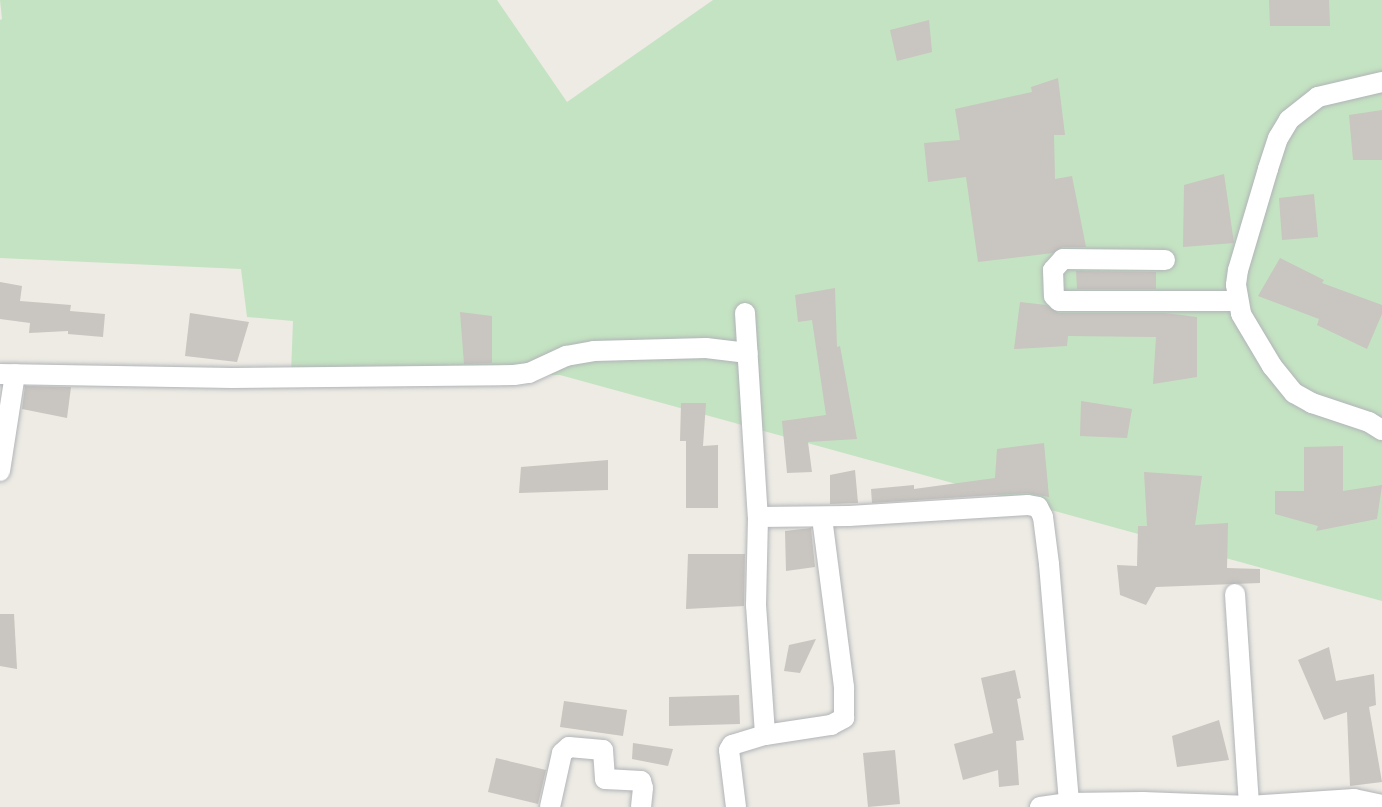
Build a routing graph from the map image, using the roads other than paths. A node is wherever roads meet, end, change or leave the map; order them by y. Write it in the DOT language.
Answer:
graph roads {
  1 [pos="1382,82"];
  2 [pos="1165,260"];
  3 [pos="1238,302"];
  4 [pos="746,313"];
  5 [pos="748,353"];
  6 [pos="8,374"];
  7 [pos="1382,430"];
  8 [pos="0,471"];
  9 [pos="758,517"];
  10 [pos="822,517"];
  11 [pos="1235,594"];
  12 [pos="765,735"];
  13 [pos="1069,803"];
  14 [pos="1382,805"];
  15 [pos="1249,806"];
  16 [pos="550,807"];
  17 [pos="641,807"];
  18 [pos="736,807"];
  19 [pos="1040,807"];
  1 -- 3 [label="street"];
  2 -- 3 [label="street"];
  3 -- 7 [label="street"];
  4 -- 5 [label="street"];
  5 -- 6 [label="street"];
  5 -- 9 [label="street"];
  6 -- 8 [label="street"];
  9 -- 10 [label="street"];
  9 -- 12 [label="street"];
  10 -- 12 [label="street"];
  10 -- 13 [label="street"];
  11 -- 15 [label="street"];
  12 -- 18 [label="street"];
  13 -- 15 [label="street"];
  13 -- 19 [label="street"];
  14 -- 15 [label="street"];
  16 -- 17 [label="street"];
}
